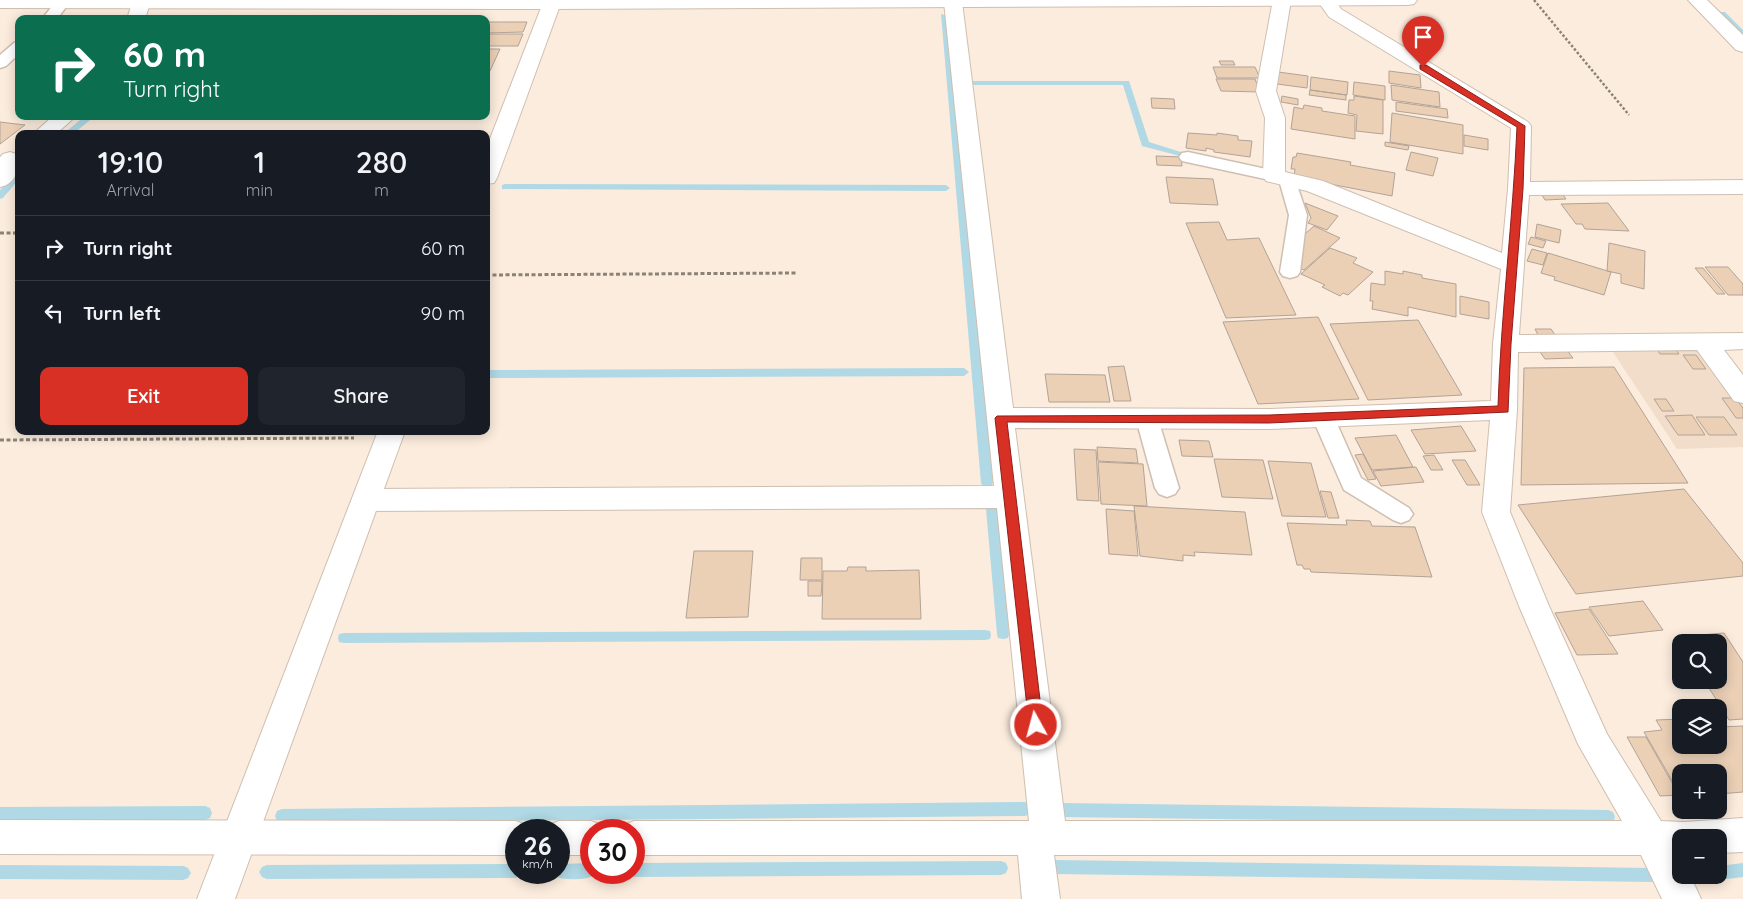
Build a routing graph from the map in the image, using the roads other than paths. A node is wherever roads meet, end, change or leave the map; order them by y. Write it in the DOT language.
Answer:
graph roads {
  1 [pos="1282,0"];
  2 [pos="1326,0"];
  3 [pos="1408,0"];
  4 [pos="1697,0"];
  5 [pos="1078,1"];
  6 [pos="552,2"];
  7 [pos="644,2"];
  8 [pos="953,2"];
  9 [pos="0,3"];
  10 [pos="62,3"];
  11 [pos="140,7"];
  12 [pos="52,15"];
  13 [pos="1743,46"];
  14 [pos="15,50"];
  15 [pos="0,63"];
  16 [pos="61,120"];
  17 [pos="47,130"];
  18 [pos="1188,156"];
  19 [pos="10,158"];
  20 [pos="490,167"];
  21 [pos="1281,178"];
  22 [pos="0,181"];
  23 [pos="1743,187"];
  24 [pos="1518,189"];
  25 [pos="1512,265"];
  26 [pos="1290,272"];
  27 [pos="1743,341"];
  28 [pos="1704,342"];
  29 [pos="1506,344"];
  30 [pos="1743,394"];
  31 [pos="1504,410"];
  32 [pos="1323,417"];
  33 [pos="1000,418"];
  34 [pos="1148,419"];
  35 [pos="391,435"];
  36 [pos="1167,488"];
  37 [pos="1010,497"];
  38 [pos="366,500"];
  39 [pos="1402,514"];
  40 [pos="1743,835"];
  41 [pos="1727,836"];
  42 [pos="0,837"];
  43 [pos="240,838"];
  44 [pos="505,838"];
  45 [pos="645,838"];
  46 [pos="1667,838"];
  47 [pos="1042,839"];
  48 [pos="216,899"];
  49 [pos="1041,899"];
  50 [pos="1682,899"];
  1 -- 2 [label="street"];
  1 -- 5 [label="street"];
  1 -- 21 [label="street"];
  2 -- 3 [label="street"];
  2 -- 24 [label="street"];
  4 -- 13 [label="street"];
  5 -- 8 [label="street"];
  6 -- 7 [label="street"];
  6 -- 11 [label="street"];
  6 -- 20 [label="street"];
  7 -- 8 [label="street"];
  8 -- 33 [label="street"];
  9 -- 10 [label="street"];
  10 -- 11 [label="street"];
  10 -- 12 [label="lane"];
  14 -- 15 [label="lane"];
  16 -- 17 [label="street"];
  18 -- 21 [label="lane"];
  19 -- 22 [label="street"];
  21 -- 25 [label="street"];
  21 -- 26 [label="lane"];
  23 -- 24 [label="street"];
  24 -- 25 [label="street"];
  25 -- 29 [label="street"];
  27 -- 28 [label="street"];
  28 -- 29 [label="street"];
  28 -- 30 [label="street"];
  29 -- 31 [label="street"];
  31 -- 32 [label="street"];
  31 -- 46 [label="street"];
  32 -- 34 [label="street"];
  32 -- 39 [label="lane"];
  33 -- 34 [label="street"];
  33 -- 37 [label="street"];
  34 -- 36 [label="lane"];
  35 -- 38 [label="street"];
  37 -- 38 [label="street"];
  37 -- 47 [label="street"];
  38 -- 43 [label="street"];
  40 -- 41 [label="street"];
  42 -- 43 [label="street"];
  43 -- 44 [label="street"];
  43 -- 48 [label="street"];
  45 -- 47 [label="street"];
  46 -- 47 [label="street"];
  46 -- 50 [label="street"];
  47 -- 49 [label="street"];
}
